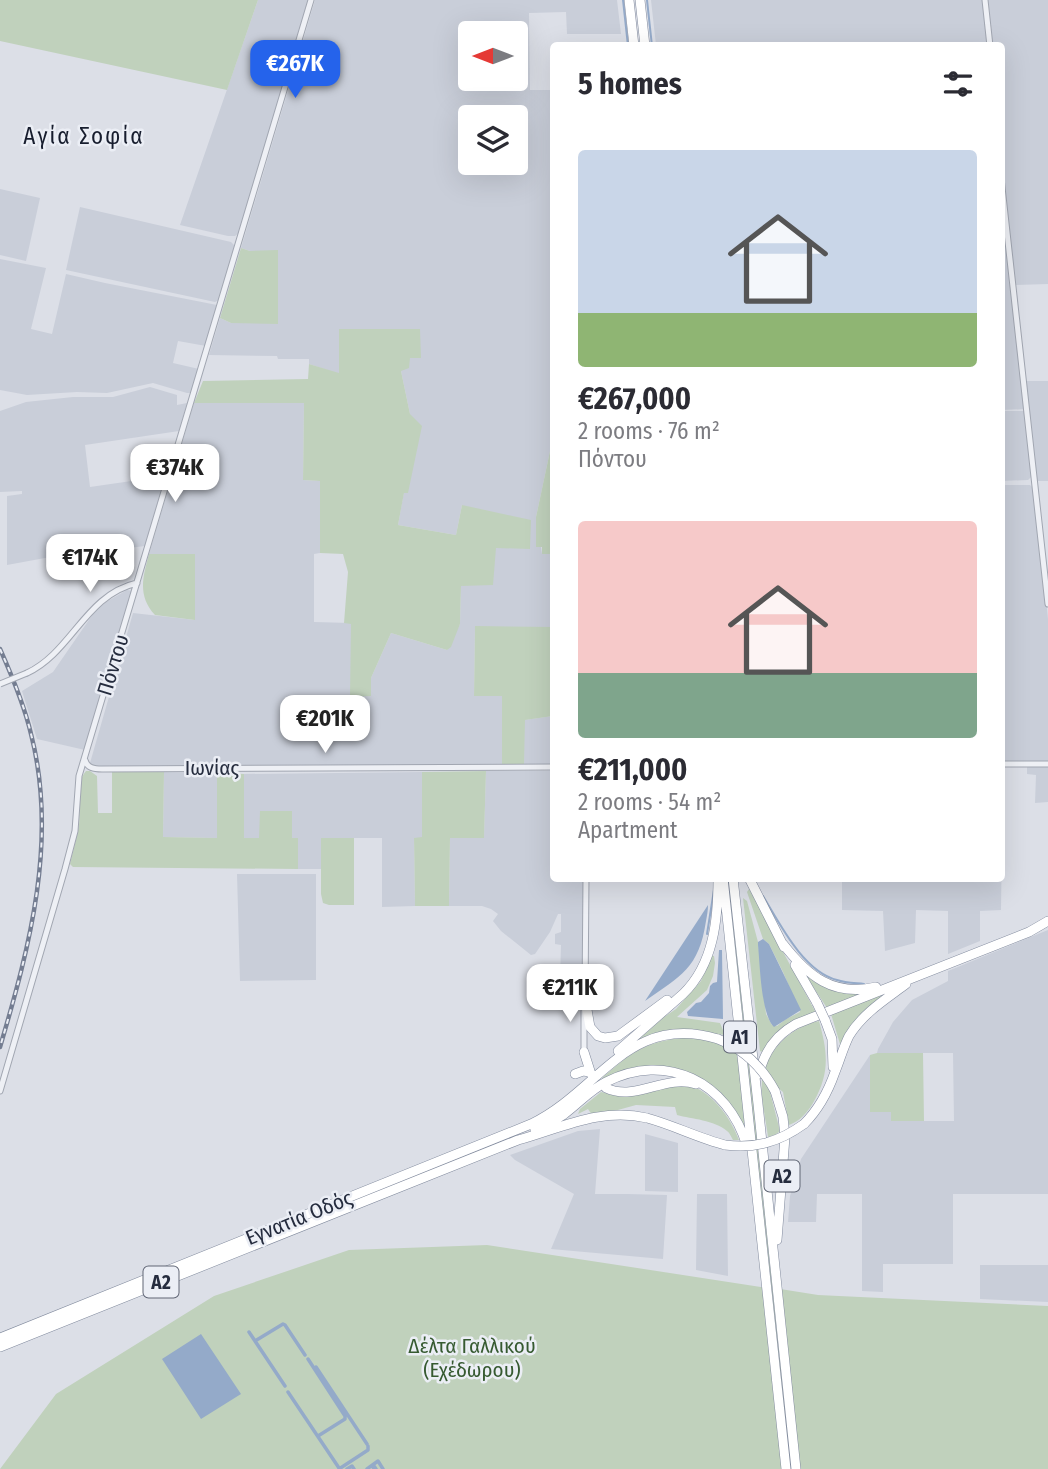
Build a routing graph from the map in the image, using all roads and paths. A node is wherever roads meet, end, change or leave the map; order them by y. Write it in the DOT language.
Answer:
graph roads {
  1 [pos="311,0"];
  2 [pos="629,0"];
  3 [pos="640,0"];
  4 [pos="985,0"];
  5 [pos="634,42"];
  6 [pos="645,42"];
  7 [pos="990,42"];
  8 [pos="1005,214"];
  9 [pos="137,583"];
  10 [pos="1048,604"];
  11 [pos="0,684"];
  12 [pos="85,760"];
  13 [pos="1005,764"];
  14 [pos="1048,764"];
  15 [pos="550,766"];
  16 [pos="586,882"];
  17 [pos="720,882"];
  18 [pos="720,882"];
  19 [pos="733,882"];
  20 [pos="751,882"];
  21 [pos="1048,919"];
  22 [pos="783,944"];
  23 [pos="930,972"];
  24 [pos="697,979"];
  25 [pos="585,998"];
  26 [pos="584,1052"];
  27 [pos="575,1074"];
  28 [pos="590,1076"];
  29 [pos="830,1083"];
  30 [pos="606,1087"];
  31 [pos="711,1090"];
  32 [pos="0,1091"];
  33 [pos="758,1104"];
  34 [pos="518,1140"];
  35 [pos="757,1195"];
  36 [pos="775,1263"];
  37 [pos="0,1338"];
  38 [pos="0,1347"];
  39 [pos="786,1469"];
  40 [pos="796,1469"];
  1 -- 9 [label="street, Πόντου"];
  2 -- 5 [label="highway"];
  3 -- 6 [label="highway"];
  4 -- 7 [label="street"];
  8 -- 10 [label="street"];
  9 -- 11 [label="street, bridge"];
  9 -- 12 [label="street, Πόντου"];
  12 -- 15 [label="street, Ιωνίας"];
  12 -- 32 [label="street, Πόντου"];
  13 -- 14 [label="street"];
  16 -- 25 [label="street"];
  17 -- 24 [label="highway"];
  18 -- 35 [label="highway, Α1"];
  19 -- 33 [label="highway, Α1"];
  20 -- 22 [label="highway"];
  21 -- 22 [label="highway"];
  21 -- 23 [label="highway"];
  22 -- 29 [label="highway, bridge"];
  23 -- 29 [label="highway"];
  23 -- 33 [label="highway"];
  24 -- 25 [label="highway"];
  24 -- 28 [label="highway"];
  25 -- 26 [label="street"];
  26 -- 28 [label="highway"];
  27 -- 28 [label="highway"];
  28 -- 36 [label="highway, Α2, bridge"];
  28 -- 37 [label="highway, Εγνατία Οδός / Α2"];
  29 -- 34 [label="highway, bridge"];
  30 -- 31 [label="highway"];
  31 -- 34 [label="highway, Α2"];
  31 -- 35 [label="highway, Α2"];
  33 -- 36 [label="highway, Α1"];
  34 -- 38 [label="highway, Εγνατία Οδός / Α2"];
  35 -- 39 [label="highway, Α1"];
  36 -- 40 [label="highway, Α1"];
}
